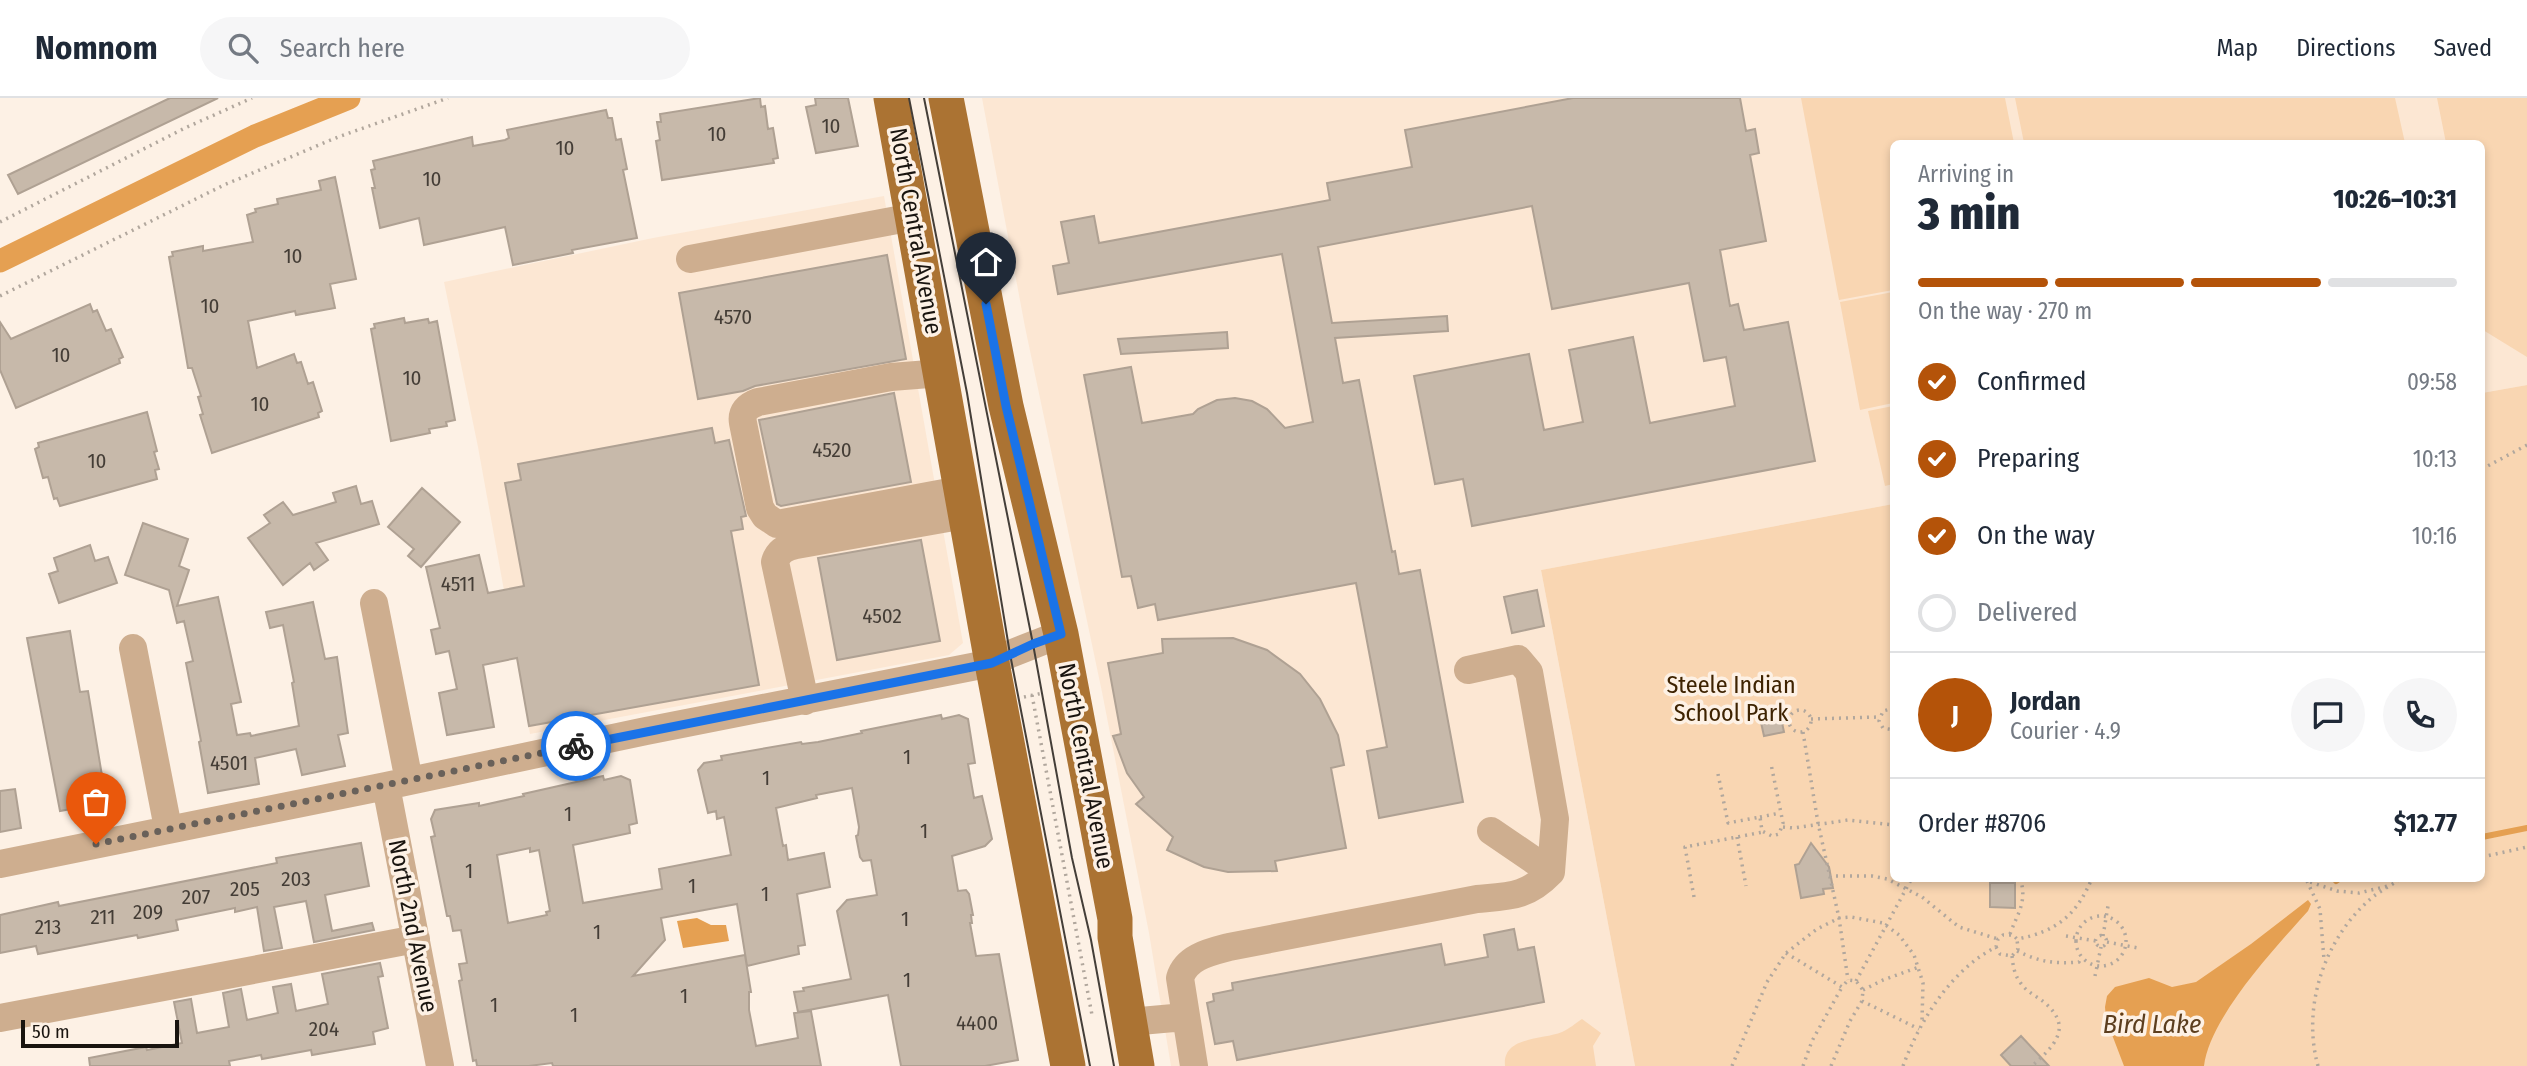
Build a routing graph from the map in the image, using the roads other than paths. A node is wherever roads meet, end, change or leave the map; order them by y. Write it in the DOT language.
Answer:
graph roads {
  1 [pos="891,98"];
  2 [pos="946,98"];
  3 [pos="913,217"];
  4 [pos="690,259"];
  5 [pos="942,373"];
  6 [pos="963,503"];
  7 [pos="374,603"];
  8 [pos="1061,634"];
  9 [pos="133,648"];
  10 [pos="992,663"];
  11 [pos="1468,670"];
  12 [pos="805,701"];
  13 [pos="398,784"];
  14 [pos="168,828"];
  15 [pos="1491,831"];
  16 [pos="0,864"];
  17 [pos="1551,872"];
  18 [pos="415,939"];
  19 [pos="1185,1017"];
  20 [pos="0,1018"];
  21 [pos="1129,1022"];
  22 [pos="440,1066"];
  23 [pos="1068,1066"];
  24 [pos="1137,1066"];
  25 [pos="1194,1066"];
  1 -- 3 [label="main road, North Central Avenue"];
  2 -- 8 [label="main road, North Central Avenue"];
  3 -- 4 [label="street"];
  3 -- 5 [label="main road, North Central Avenue"];
  5 -- 6 [label="main road, North Central Avenue"];
  5 -- 6 [label="street"];
  6 -- 10 [label="main road, North Central Avenue"];
  6 -- 12 [label="street"];
  7 -- 13 [label="street, North 2nd Avenue"];
  8 -- 10 [label="street"];
  8 -- 21 [label="main road, North Central Avenue"];
  9 -- 14 [label="street"];
  10 -- 12 [label="street"];
  10 -- 23 [label="main road, North Central Avenue"];
  11 -- 17 [label="street"];
  12 -- 13 [label="street"];
  13 -- 14 [label="street"];
  13 -- 18 [label="street, North 2nd Avenue"];
  14 -- 16 [label="street"];
  15 -- 17 [label="street"];
  17 -- 19 [label="street"];
  18 -- 20 [label="street"];
  18 -- 22 [label="street, North 2nd Avenue"];
  19 -- 21 [label="street"];
  19 -- 25 [label="street"];
  21 -- 24 [label="main road, North Central Avenue"];
}
